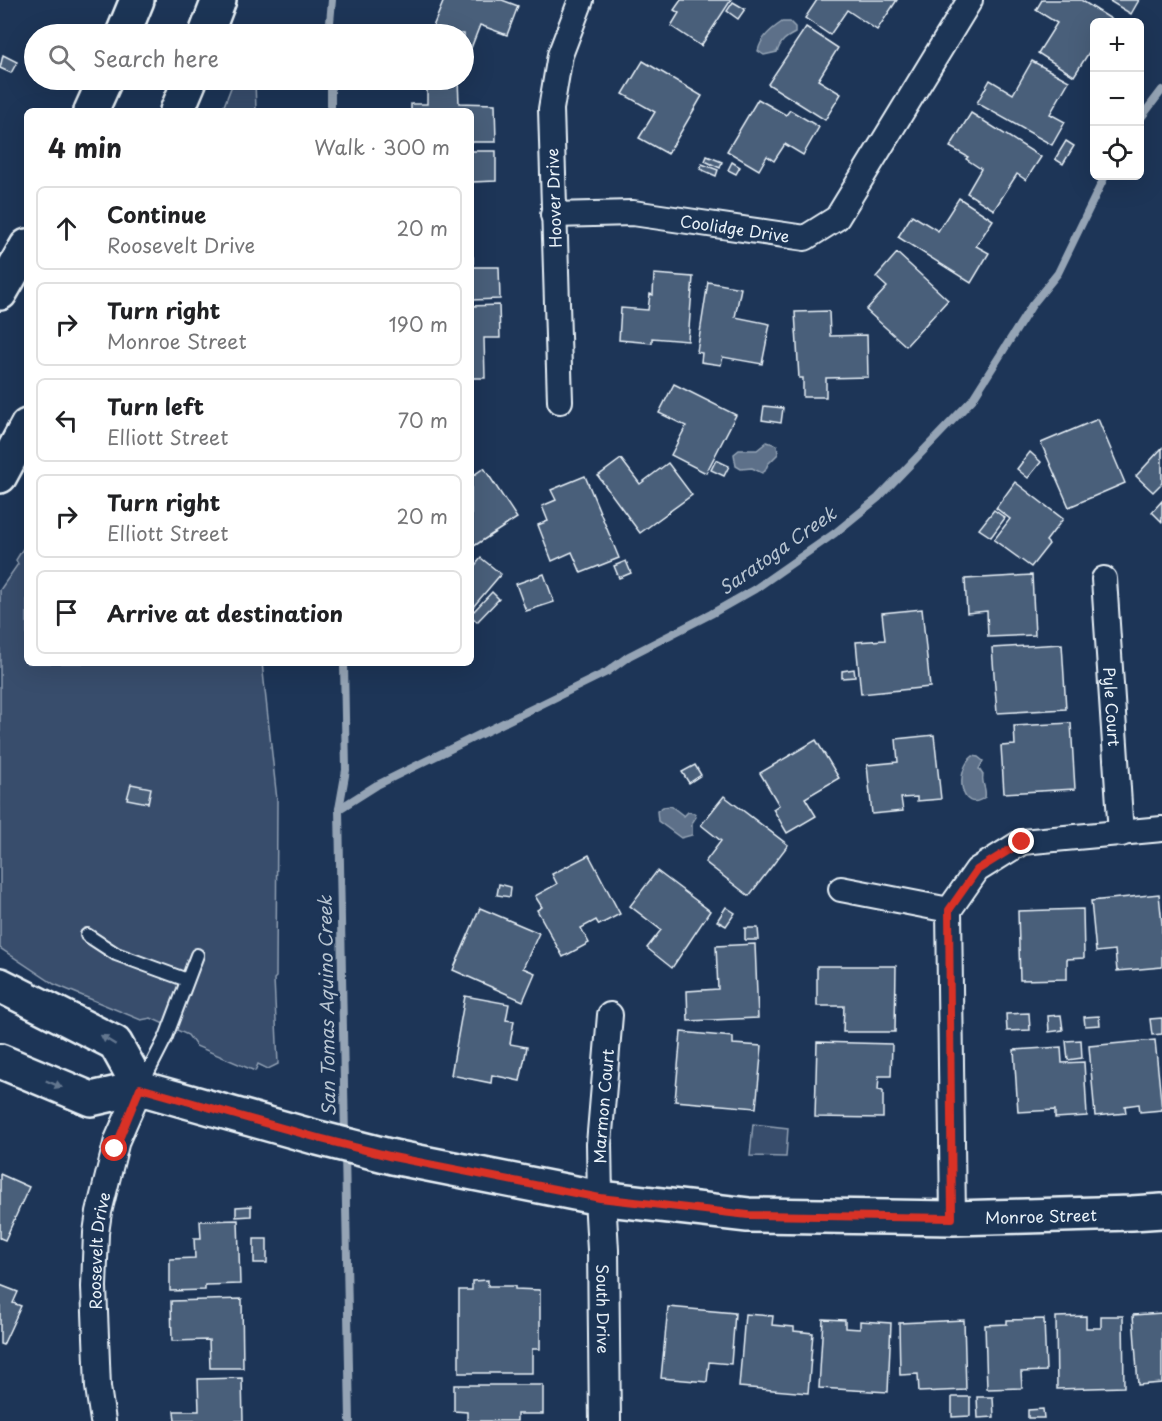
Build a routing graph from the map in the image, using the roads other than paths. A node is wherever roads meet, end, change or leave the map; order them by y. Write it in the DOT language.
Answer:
graph roads {
  1 [pos="137,0"];
  2 [pos="219,0"];
  3 [pos="581,0"];
  4 [pos="970,0"];
  5 [pos="127,24"];
  6 [pos="210,24"];
  7 [pos="100,90"];
  8 [pos="186,90"];
  9 [pos="92,108"];
  10 [pos="178,108"];
  11 [pos="553,215"];
  12 [pos="24,251"];
  13 [pos="0,293"];
  14 [pos="560,401"];
  15 [pos="24,432"];
  16 [pos="0,476"];
  17 [pos="1104,579"];
  18 [pos="1162,830"];
  19 [pos="1121,834"];
  20 [pos="841,889"];
  21 [pos="949,910"];
  22 [pos="87,935"];
  23 [pos="197,955"];
  24 [pos="187,980"];
  25 [pos="0,985"];
  26 [pos="610,1015"];
  27 [pos="0,1061"];
  28 [pos="140,1088"];
  29 [pos="600,1198"];
  30 [pos="1162,1211"];
  31 [pos="952,1218"];
  32 [pos="103,1421"];
  33 [pos="605,1421"];
  1 -- 5 [label="main road"];
  2 -- 6 [label="main road"];
  3 -- 11 [label="street, Hoover Drive"];
  4 -- 11 [label="street, Coolidge Drive"];
  7 -- 9 [label="main road"];
  8 -- 10 [label="main road"];
  11 -- 14 [label="street, Hoover Drive"];
  12 -- 13 [label="main road"];
  15 -- 16 [label="main road"];
  17 -- 19 [label="street, Pyle Court"];
  18 -- 19 [label="street"];
  19 -- 21 [label="street"];
  20 -- 21 [label="street"];
  21 -- 31 [label="street"];
  22 -- 24 [label="lane"];
  23 -- 24 [label="lane"];
  24 -- 28 [label="lane"];
  28 -- 25 [label="main road, one-way"];
  26 -- 29 [label="street, Marmon Court"];
  27 -- 28 [label="main road, Monroe Street, one-way"];
  28 -- 29 [label="main road, Monroe Street"];
  28 -- 32 [label="street, Roosevelt Drive"];
  29 -- 31 [label="main road, Monroe Street"];
  29 -- 33 [label="street, South Drive"];
  30 -- 31 [label="main road, Monroe Street"];
}
